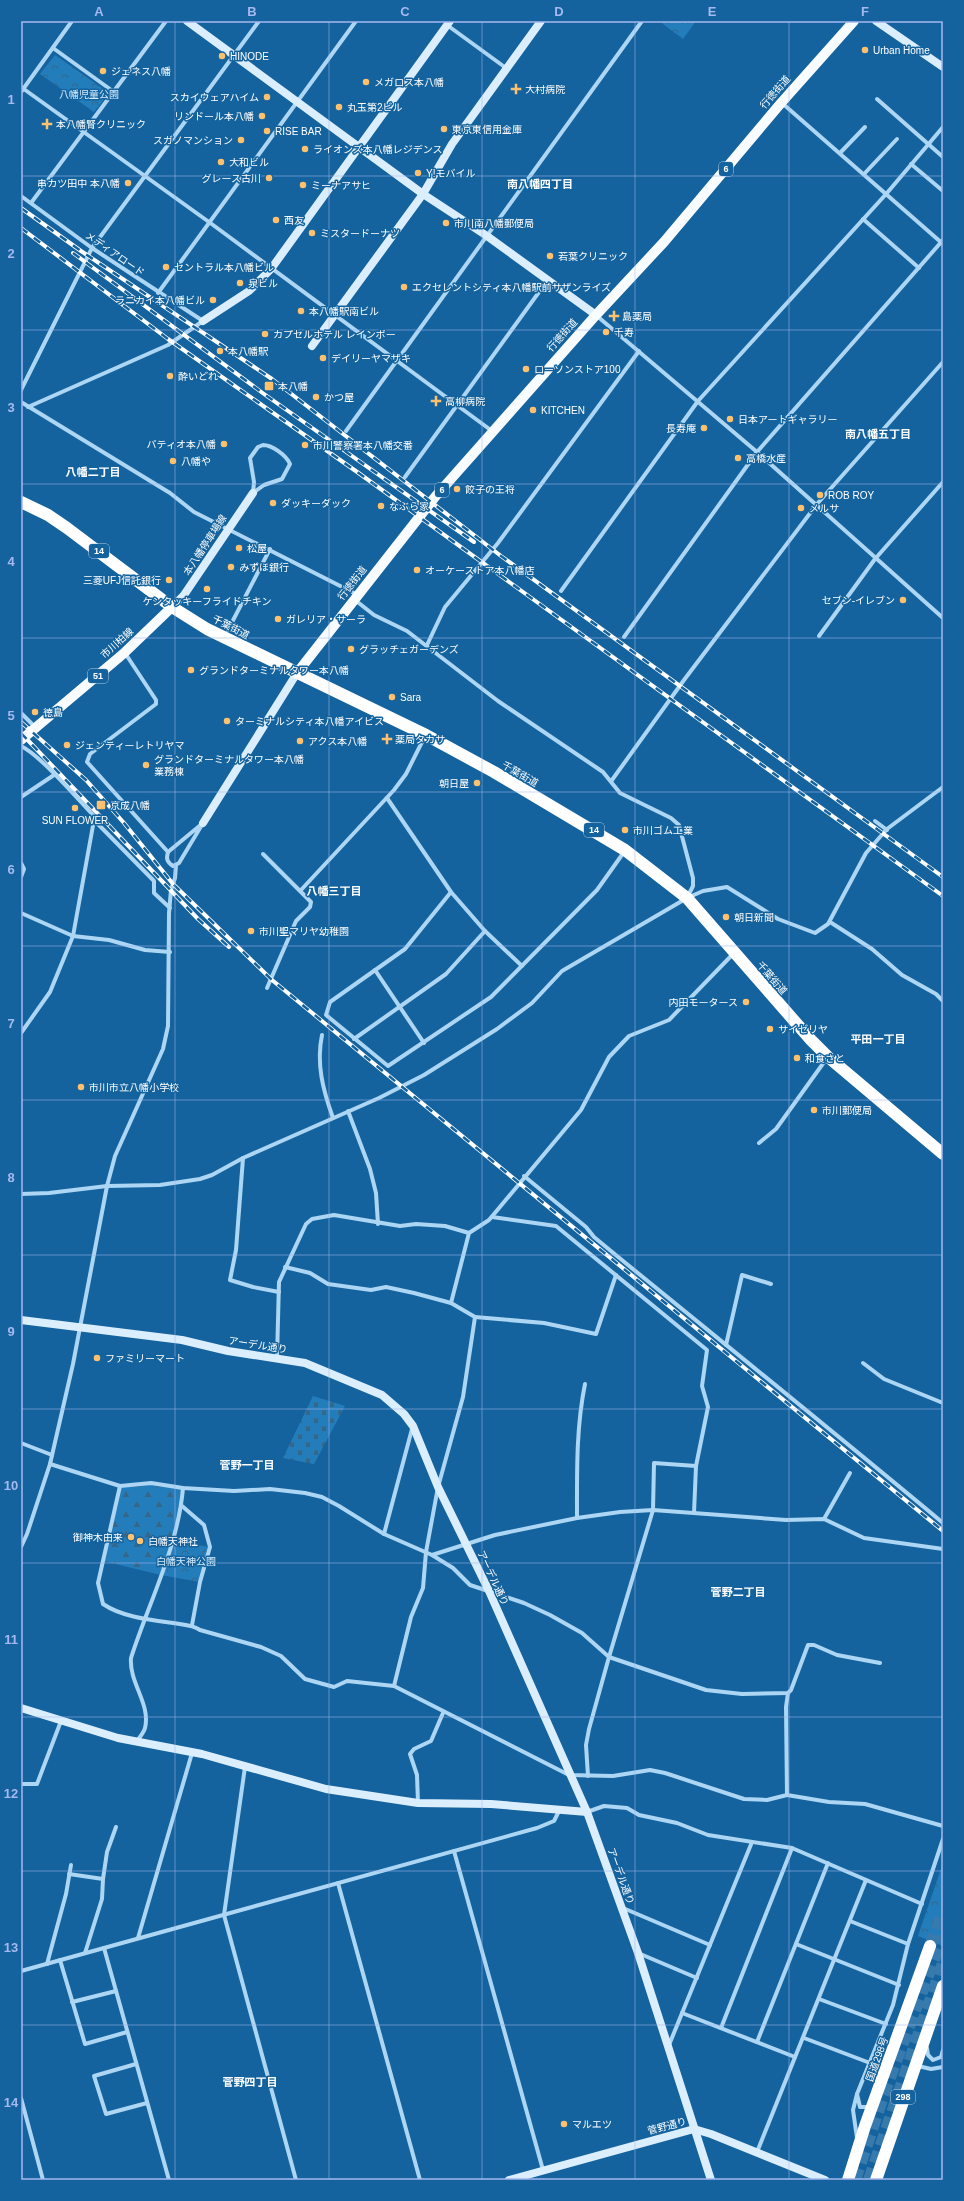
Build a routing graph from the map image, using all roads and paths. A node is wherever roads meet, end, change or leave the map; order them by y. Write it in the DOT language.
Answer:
graph roads {
  1 [pos="72,21"];
  2 [pos="166,21"];
  3 [pos="187,21"];
  4 [pos="259,21"];
  5 [pos="356,21"];
  6 [pos="541,21"];
  7 [pos="642,21"];
  8 [pos="854,21"];
  9 [pos="876,21"];
  10 [pos="449,23"];
  11 [pos="53,48"];
  12 [pos="234,56"];
  13 [pos="943,67"];
  14 [pos="506,68"];
  15 [pos="22,89"];
  16 [pos="114,92"];
  17 [pos="877,98"];
  18 [pos="298,100"];
  19 [pos="781,103"];
  20 [pos="865,127"];
  21 [pos="943,127"];
  22 [pos="85,132"];
  23 [pos="897,139"];
  24 [pos="928,144"];
  25 [pos="360,147"];
  26 [pos="840,153"];
  27 [pos="943,158"];
  28 [pos="911,164"];
  29 [pos="864,174"];
  30 [pos="145,178"];
  31 [pos="943,191"];
  32 [pos="887,193"];
  33 [pos="423,194"];
  34 [pos="21,196"];
  35 [pos="31,204"];
  36 [pos="863,219"];
  37 [pos="209,222"];
  38 [pos="487,236"];
  39 [pos="942,242"];
  40 [pos="92,248"];
  41 [pos="919,268"];
  42 [pos="270,269"];
  43 [pos="547,281"];
  44 [pos="158,293"];
  45 [pos="596,315"];
  46 [pos="335,316"];
  47 [pos="203,321"];
  48 [pos="312,346"];
  49 [pos="639,351"];
  50 [pos="397,361"];
  51 [pos="943,362"];
  52 [pos="21,390"];
  53 [pos="698,401"];
  54 [pos="21,402"];
  55 [pos="457,405"];
  56 [pos="28,407"];
  57 [pos="346,431"];
  58 [pos="492,432"];
  59 [pos="758,452"];
  60 [pos="405,477"];
  61 [pos="943,482"];
  62 [pos="253,493"];
  63 [pos="21,502"];
  64 [pos="817,504"];
  65 [pos="227,529"];
  66 [pos="270,549"];
  67 [pos="875,559"];
  68 [pos="561,591"];
  69 [pos="357,598"];
  70 [pos="172,607"];
  71 [pos="943,618"];
  72 [pos="228,630"];
  73 [pos="819,636"];
  74 [pos="624,637"];
  75 [pos="427,646"];
  76 [pos="125,653"];
  77 [pos="297,673"];
  78 [pos="21,713"];
  79 [pos="37,728"];
  80 [pos="426,735"];
  81 [pos="21,740"];
  82 [pos="21,746"];
  83 [pos="54,775"];
  84 [pos="612,780"];
  85 [pos="943,787"];
  86 [pos="21,797"];
  87 [pos="387,798"];
  88 [pos="94,820"];
  89 [pos="875,821"];
  90 [pos="203,823"];
  91 [pos="887,830"];
  92 [pos="625,850"];
  93 [pos="168,852"];
  94 [pos="263,854"];
  95 [pos="21,864"];
  96 [pos="176,865"];
  97 [pos="21,877"];
  98 [pos="301,890"];
  99 [pos="451,892"];
  100 [pos="687,898"];
  101 [pos="170,908"];
  102 [pos="21,913"];
  103 [pos="830,922"];
  104 [pos="485,931"];
  105 [pos="73,936"];
  106 [pos="170,952"];
  107 [pos="734,953"];
  108 [pos="522,966"];
  109 [pos="376,970"];
  110 [pos="268,988"];
  111 [pos="943,1001"];
  112 [pos="399,1006"];
  113 [pos="21,1033"];
  114 [pos="322,1035"];
  115 [pos="354,1039"];
  116 [pos="424,1043"];
  117 [pos="828,1057"];
  118 [pos="348,1111"];
  119 [pos="333,1118"];
  120 [pos="759,1143"];
  121 [pos="943,1154"];
  122 [pos="243,1158"];
  123 [pos="524,1176"];
  124 [pos="108,1186"];
  125 [pos="21,1194"];
  126 [pos="492,1217"];
  127 [pos="378,1224"];
  128 [pos="469,1233"];
  129 [pos="285,1267"];
  130 [pos="616,1275"];
  131 [pos="770,1284"];
  132 [pos="279,1292"];
  133 [pos="451,1303"];
  134 [pos="474,1317"];
  135 [pos="21,1320"];
  136 [pos="80,1328"];
  137 [pos="726,1345"];
  138 [pos="277,1358"];
  139 [pos="863,1363"];
  140 [pos="585,1384"];
  141 [pos="943,1403"];
  142 [pos="413,1426"];
  143 [pos="21,1442"];
  144 [pos="52,1455"];
  145 [pos="50,1464"];
  146 [pos="696,1466"];
  147 [pos="850,1473"];
  148 [pos="120,1486"];
  149 [pos="438,1487"];
  150 [pos="184,1488"];
  151 [pos="182,1506"];
  152 [pos="653,1510"];
  153 [pos="694,1513"];
  154 [pos="577,1518"];
  155 [pos="824,1519"];
  156 [pos="943,1523"];
  157 [pos="384,1534"];
  158 [pos="466,1544"];
  159 [pos="21,1547"];
  160 [pos="943,1549"];
  161 [pos="426,1552"];
  162 [pos="432,1555"];
  163 [pos="488,1591"];
  164 [pos="144,1619"];
  165 [pos="192,1625"];
  166 [pos="609,1657"];
  167 [pos="880,1662"];
  168 [pos="394,1686"];
  169 [pos="788,1693"];
  170 [pos="21,1708"];
  171 [pos="443,1713"];
  172 [pos="61,1721"];
  173 [pos="137,1741"];
  174 [pos="192,1753"];
  175 [pos="246,1767"];
  176 [pos="569,1775"];
  177 [pos="588,1776"];
  178 [pos="21,1784"];
  179 [pos="787,1796"];
  180 [pos="418,1803"];
  181 [pos="559,1811"];
  182 [pos="587,1812"];
  183 [pos="943,1826"];
  184 [pos="116,1827"];
  185 [pos="943,1839"];
  186 [pos="752,1842"];
  187 [pos="792,1848"];
  188 [pos="454,1851"];
  189 [pos="828,1863"];
  190 [pos="71,1865"];
  191 [pos="69,1874"];
  192 [pos="103,1879"];
  193 [pos="866,1880"];
  194 [pos="338,1883"];
  195 [pos="922,1904"];
  196 [pos="622,1908"];
  197 [pos="224,1915"];
  198 [pos="850,1921"];
  199 [pos="138,1938"];
  200 [pos="796,1944"];
  201 [pos="908,1944"];
  202 [pos="710,1945"];
  203 [pos="930,1946"];
  204 [pos="104,1948"];
  205 [pos="84,1953"];
  206 [pos="638,1953"];
  207 [pos="60,1960"];
  208 [pos="834,1960"];
  209 [pos="47,1964"];
  210 [pos="21,1971"];
  211 [pos="697,1978"];
  212 [pos="899,1985"];
  213 [pos="943,1986"];
  214 [pos="116,1991"];
  215 [pos="819,1999"];
  216 [pos="72,2002"];
  217 [pos="682,2013"];
  218 [pos="886,2024"];
  219 [pos="721,2028"];
  220 [pos="928,2028"];
  221 [pos="127,2032"];
  222 [pos="804,2038"];
  223 [pos="757,2042"];
  224 [pos="668,2048"];
  225 [pos="943,2050"];
  226 [pos="795,2057"];
  227 [pos="870,2063"];
  228 [pos="136,2064"];
  229 [pos="914,2065"];
  230 [pos="943,2067"];
  231 [pos="856,2094"];
  232 [pos="21,2098"];
  233 [pos="147,2103"];
  234 [pos="873,2106"];
  235 [pos="694,2129"];
  236 [pos="858,2148"];
  237 [pos="757,2152"];
  238 [pos="543,2170"];
  239 [pos="43,2180"];
  240 [pos="169,2180"];
  241 [pos="296,2180"];
  242 [pos="420,2180"];
  243 [pos="509,2180"];
  244 [pos="711,2180"];
  245 [pos="825,2180"];
  246 [pos="848,2180"];
  247 [pos="876,2180"];
  1 -- 11 [label="street"];
  2 -- 16 [label="street"];
  3 -- 12 [label="street"];
  4 -- 12 [label="street"];
  5 -- 18 [label="street"];
  6 -- 14 [label="street"];
  7 -- 38 [label="street"];
  8 -- 19 [label="main road, 行徳街道 / 6"];
  9 -- 13 [label="street"];
  10 -- 14 [label="street"];
  10 -- 25 [label="street"];
  11 -- 15 [label="street"];
  11 -- 16 [label="street"];
  12 -- 18 [label="street"];
  12 -- 30 [label="street"];
  14 -- 33 [label="street"];
  15 -- 22 [label="street"];
  16 -- 22 [label="street"];
  17 -- 24 [label="street"];
  18 -- 25 [label="street"];
  18 -- 37 [label="street"];
  19 -- 26 [label="street"];
  19 -- 45 [label="main road, 行徳街道 / 6"];
  20 -- 26 [label="street"];
  21 -- 24 [label="street"];
  22 -- 30 [label="street"];
  22 -- 35 [label="street"];
  23 -- 29 [label="street"];
  24 -- 27 [label="street"];
  24 -- 28 [label="street"];
  25 -- 33 [label="street"];
  25 -- 42 [label="street"];
  26 -- 29 [label="street"];
  28 -- 31 [label="street"];
  28 -- 32 [label="street"];
  29 -- 32 [label="street"];
  30 -- 37 [label="street"];
  30 -- 40 [label="street"];
  32 -- 36 [label="street"];
  32 -- 39 [label="street"];
  33 -- 38 [label="street"];
  33 -- 46 [label="street"];
  34 -- 35 [label="street, メディアロード"];
  35 -- 40 [label="street, メディアロード"];
  36 -- 41 [label="street"];
  36 -- 53 [label="street"];
  37 -- 42 [label="street"];
  37 -- 44 [label="street"];
  38 -- 43 [label="street"];
  38 -- 50 [label="street"];
  39 -- 41 [label="street"];
  40 -- 44 [label="street, メディアロード"];
  40 -- 52 [label="street"];
  41 -- 59 [label="street"];
  42 -- 46 [label="street"];
  42 -- 47 [label="street"];
  43 -- 45 [label="street"];
  43 -- 55 [label="street"];
  44 -- 47 [label="street, メディアロード"];
  45 -- 49 [label="street"];
  45 -- 58 [label="main road, 行徳街道 / 6"];
  46 -- 48 [label="street"];
  46 -- 50 [label="street"];
  47 -- 56 [label="street"];
  49 -- 53 [label="street"];
  49 -- 75 [label="street"];
  50 -- 55 [label="street"];
  50 -- 57 [label="street"];
  51 -- 64 [label="street"];
  53 -- 59 [label="street"];
  53 -- 68 [label="street"];
  54 -- 56 [label="street"];
  55 -- 58 [label="street"];
  55 -- 60 [label="street"];
  56 -- 65 [label="street"];
  58 -- 69 [label="main road, 行徳街道 / 6"];
  59 -- 64 [label="street"];
  59 -- 74 [label="street"];
  61 -- 67 [label="street"];
  62 -- 62 [label="street"];
  62 -- 65 [label="street, 本八幡停車場線"];
  63 -- 70 [label="highway, 千葉街道 / 14"];
  64 -- 67 [label="street"];
  64 -- 84 [label="street"];
  65 -- 66 [label="street"];
  65 -- 70 [label="street, 本八幡停車場線"];
  66 -- 69 [label="street"];
  66 -- 72 [label="street"];
  67 -- 71 [label="street"];
  67 -- 73 [label="street"];
  69 -- 75 [label="street"];
  69 -- 77 [label="main road, 行徳街道 / 6"];
  70 -- 76 [label="main road, 市川柏線 / 51"];
  70 -- 77 [label="highway, 千葉街道 / 14"];
  75 -- 84 [label="street"];
  76 -- 79 [label="main road, 市川柏線 / 51"];
  76 -- 93 [label="street"];
  77 -- 80 [label="highway, 千葉街道 / 14"];
  77 -- 90 [label="street"];
  78 -- 79 [label="street"];
  79 -- 81 [label="main road, 市川柏線 / 51"];
  80 -- 87 [label="street"];
  80 -- 92 [label="highway, 千葉街道 / 14"];
  82 -- 83 [label="street"];
  83 -- 86 [label="street"];
  83 -- 88 [label="street"];
  84 -- 100 [label="street"];
  85 -- 91 [label="street"];
  87 -- 98 [label="street"];
  87 -- 99 [label="street"];
  88 -- 101 [label="street"];
  88 -- 105 [label="street"];
  89 -- 91 [label="street"];
  90 -- 93 [label="street"];
  90 -- 96 [label="street"];
  91 -- 103 [label="street"];
  92 -- 100 [label="highway, 千葉街道 / 14"];
  92 -- 108 [label="street"];
  93 -- 96 [label="street"];
  94 -- 98 [label="street"];
  95 -- 97 [label="street"];
  96 -- 101 [label="street"];
  98 -- 110 [label="street"];
  99 -- 104 [label="street"];
  99 -- 109 [label="street"];
  100 -- 103 [label="street"];
  100 -- 107 [label="highway, 千葉街道 / 14"];
  100 -- 118 [label="street"];
  101 -- 106 [label="street"];
  102 -- 105 [label="street"];
  103 -- 111 [label="street"];
  104 -- 108 [label="street"];
  104 -- 112 [label="street"];
  105 -- 106 [label="street"];
  105 -- 113 [label="street"];
  106 -- 124 [label="street"];
  107 -- 117 [label="highway, 千葉街道 / 14"];
  107 -- 123 [label="street"];
  108 -- 116 [label="street"];
  109 -- 112 [label="street"];
  109 -- 115 [label="street"];
  112 -- 115 [label="street"];
  112 -- 116 [label="street"];
  114 -- 119 [label="street"];
  115 -- 116 [label="street"];
  117 -- 120 [label="street"];
  117 -- 121 [label="highway, 千葉街道 / 14"];
  118 -- 119 [label="street"];
  118 -- 127 [label="street"];
  119 -- 122 [label="street"];
  122 -- 124 [label="street"];
  122 -- 132 [label="street"];
  123 -- 126 [label="street"];
  123 -- 137 [label="street"];
  124 -- 125 [label="street"];
  124 -- 136 [label="street"];
  126 -- 128 [label="street"];
  126 -- 130 [label="street"];
  127 -- 128 [label="street"];
  127 -- 129 [label="street"];
  128 -- 133 [label="street"];
  129 -- 132 [label="street"];
  129 -- 133 [label="street"];
  130 -- 134 [label="street"];
  130 -- 146 [label="street"];
  131 -- 137 [label="street"];
  132 -- 138 [label="street"];
  133 -- 134 [label="street"];
  134 -- 149 [label="street"];
  135 -- 136 [label="street, アーデル通り"];
  136 -- 138 [label="street, アーデル通り"];
  136 -- 144 [label="street"];
  137 -- 156 [label="street"];
  138 -- 142 [label="street, アーデル通り"];
  139 -- 141 [label="street"];
  140 -- 154 [label="street"];
  142 -- 149 [label="street, アーデル通り"];
  142 -- 157 [label="street"];
  143 -- 144 [label="street"];
  144 -- 145 [label="street"];
  145 -- 148 [label="street"];
  145 -- 159 [label="street"];
  146 -- 152 [label="street"];
  146 -- 153 [label="street"];
  147 -- 155 [label="street"];
  148 -- 150 [label="street"];
  148 -- 164 [label="street"];
  149 -- 158 [label="street, アーデル通り"];
  149 -- 161 [label="street"];
  150 -- 151 [label="street"];
  150 -- 157 [label="street"];
  151 -- 164 [label="street"];
  151 -- 165 [label="street"];
  152 -- 153 [label="street"];
  152 -- 154 [label="street"];
  152 -- 166 [label="street"];
  153 -- 155 [label="street"];
  154 -- 158 [label="street"];
  155 -- 160 [label="street"];
  157 -- 161 [label="street"];
  158 -- 162 [label="street"];
  158 -- 163 [label="street, アーデル通り"];
  161 -- 162 [label="street"];
  161 -- 168 [label="street"];
  162 -- 163 [label="street"];
  163 -- 166 [label="street"];
  163 -- 176 [label="street, アーデル通り"];
  164 -- 165 [label="street"];
  164 -- 173 [label="street"];
  165 -- 168 [label="street"];
  166 -- 169 [label="street"];
  166 -- 177 [label="street"];
  167 -- 169 [label="street"];
  168 -- 171 [label="street"];
  169 -- 179 [label="street"];
  170 -- 172 [label="street"];
  171 -- 176 [label="street"];
  171 -- 180 [label="street"];
  172 -- 173 [label="street"];
  172 -- 178 [label="street"];
  173 -- 174 [label="street"];
  174 -- 175 [label="street"];
  174 -- 199 [label="street"];
  175 -- 180 [label="street"];
  175 -- 197 [label="street"];
  176 -- 177 [label="street"];
  176 -- 182 [label="street, アーデル通り"];
  177 -- 179 [label="street"];
  179 -- 183 [label="street"];
  180 -- 181 [label="street"];
  181 -- 182 [label="street"];
  181 -- 188 [label="street"];
  182 -- 186 [label="street"];
  182 -- 196 [label="street, アーデル通り"];
  184 -- 192 [label="street"];
  185 -- 195 [label="street"];
  186 -- 187 [label="street"];
  186 -- 202 [label="street"];
  187 -- 189 [label="street"];
  187 -- 219 [label="street"];
  188 -- 194 [label="street"];
  188 -- 238 [label="street"];
  189 -- 193 [label="street"];
  189 -- 200 [label="street"];
  190 -- 191 [label="street"];
  191 -- 192 [label="street"];
  191 -- 209 [label="street"];
  192 -- 205 [label="street"];
  193 -- 195 [label="street"];
  193 -- 198 [label="street"];
  194 -- 197 [label="street"];
  194 -- 242 [label="street"];
  195 -- 201 [label="street"];
  196 -- 202 [label="street"];
  196 -- 206 [label="street, アーデル通り"];
  197 -- 199 [label="street"];
  197 -- 241 [label="street"];
  198 -- 201 [label="street"];
  198 -- 208 [label="street"];
  199 -- 204 [label="street"];
  200 -- 208 [label="street"];
  200 -- 223 [label="street"];
  201 -- 212 [label="street"];
  202 -- 211 [label="street"];
  203 -- 234 [label="highway, 国道298号 / 298"];
  204 -- 205 [label="street"];
  204 -- 214 [label="street"];
  205 -- 207 [label="street"];
  206 -- 211 [label="street"];
  206 -- 224 [label="street, アーデル通り"];
  207 -- 209 [label="street"];
  207 -- 216 [label="street"];
  208 -- 212 [label="street"];
  208 -- 215 [label="street"];
  209 -- 210 [label="street"];
  211 -- 217 [label="street"];
  212 -- 218 [label="street"];
  213 -- 220 [label="highway, 298"];
  214 -- 216 [label="street"];
  214 -- 221 [label="street"];
  215 -- 218 [label="street"];
  215 -- 222 [label="street"];
  216 -- 221 [label="street"];
  217 -- 219 [label="street"];
  217 -- 224 [label="street"];
  218 -- 227 [label="street"];
  219 -- 223 [label="street"];
  220 -- 225 [label="street"];
  220 -- 229 [label="highway, 298"];
  221 -- 228 [label="street"];
  222 -- 226 [label="street"];
  222 -- 227 [label="street"];
  223 -- 226 [label="street"];
  224 -- 235 [label="street, アーデル通り"];
  226 -- 237 [label="street"];
  227 -- 231 [label="street"];
  228 -- 233 [label="street"];
  228 -- 233 [label="street"];
  229 -- 230 [label="street"];
  229 -- 247 [label="highway, 298"];
  231 -- 234 [label="street"];
  231 -- 236 [label="street"];
  232 -- 239 [label="street"];
  233 -- 240 [label="street"];
  234 -- 236 [label="highway, 国道298号 / 298"];
  235 -- 237 [label="street, 菅野通り"];
  235 -- 238 [label="street, 菅野通り"];
  235 -- 244 [label="street, アーデル通り"];
  236 -- 246 [label="highway, 国道298号 / 298"];
  237 -- 245 [label="street, 菅野通り"];
  238 -- 243 [label="street, 菅野通り"];
}
